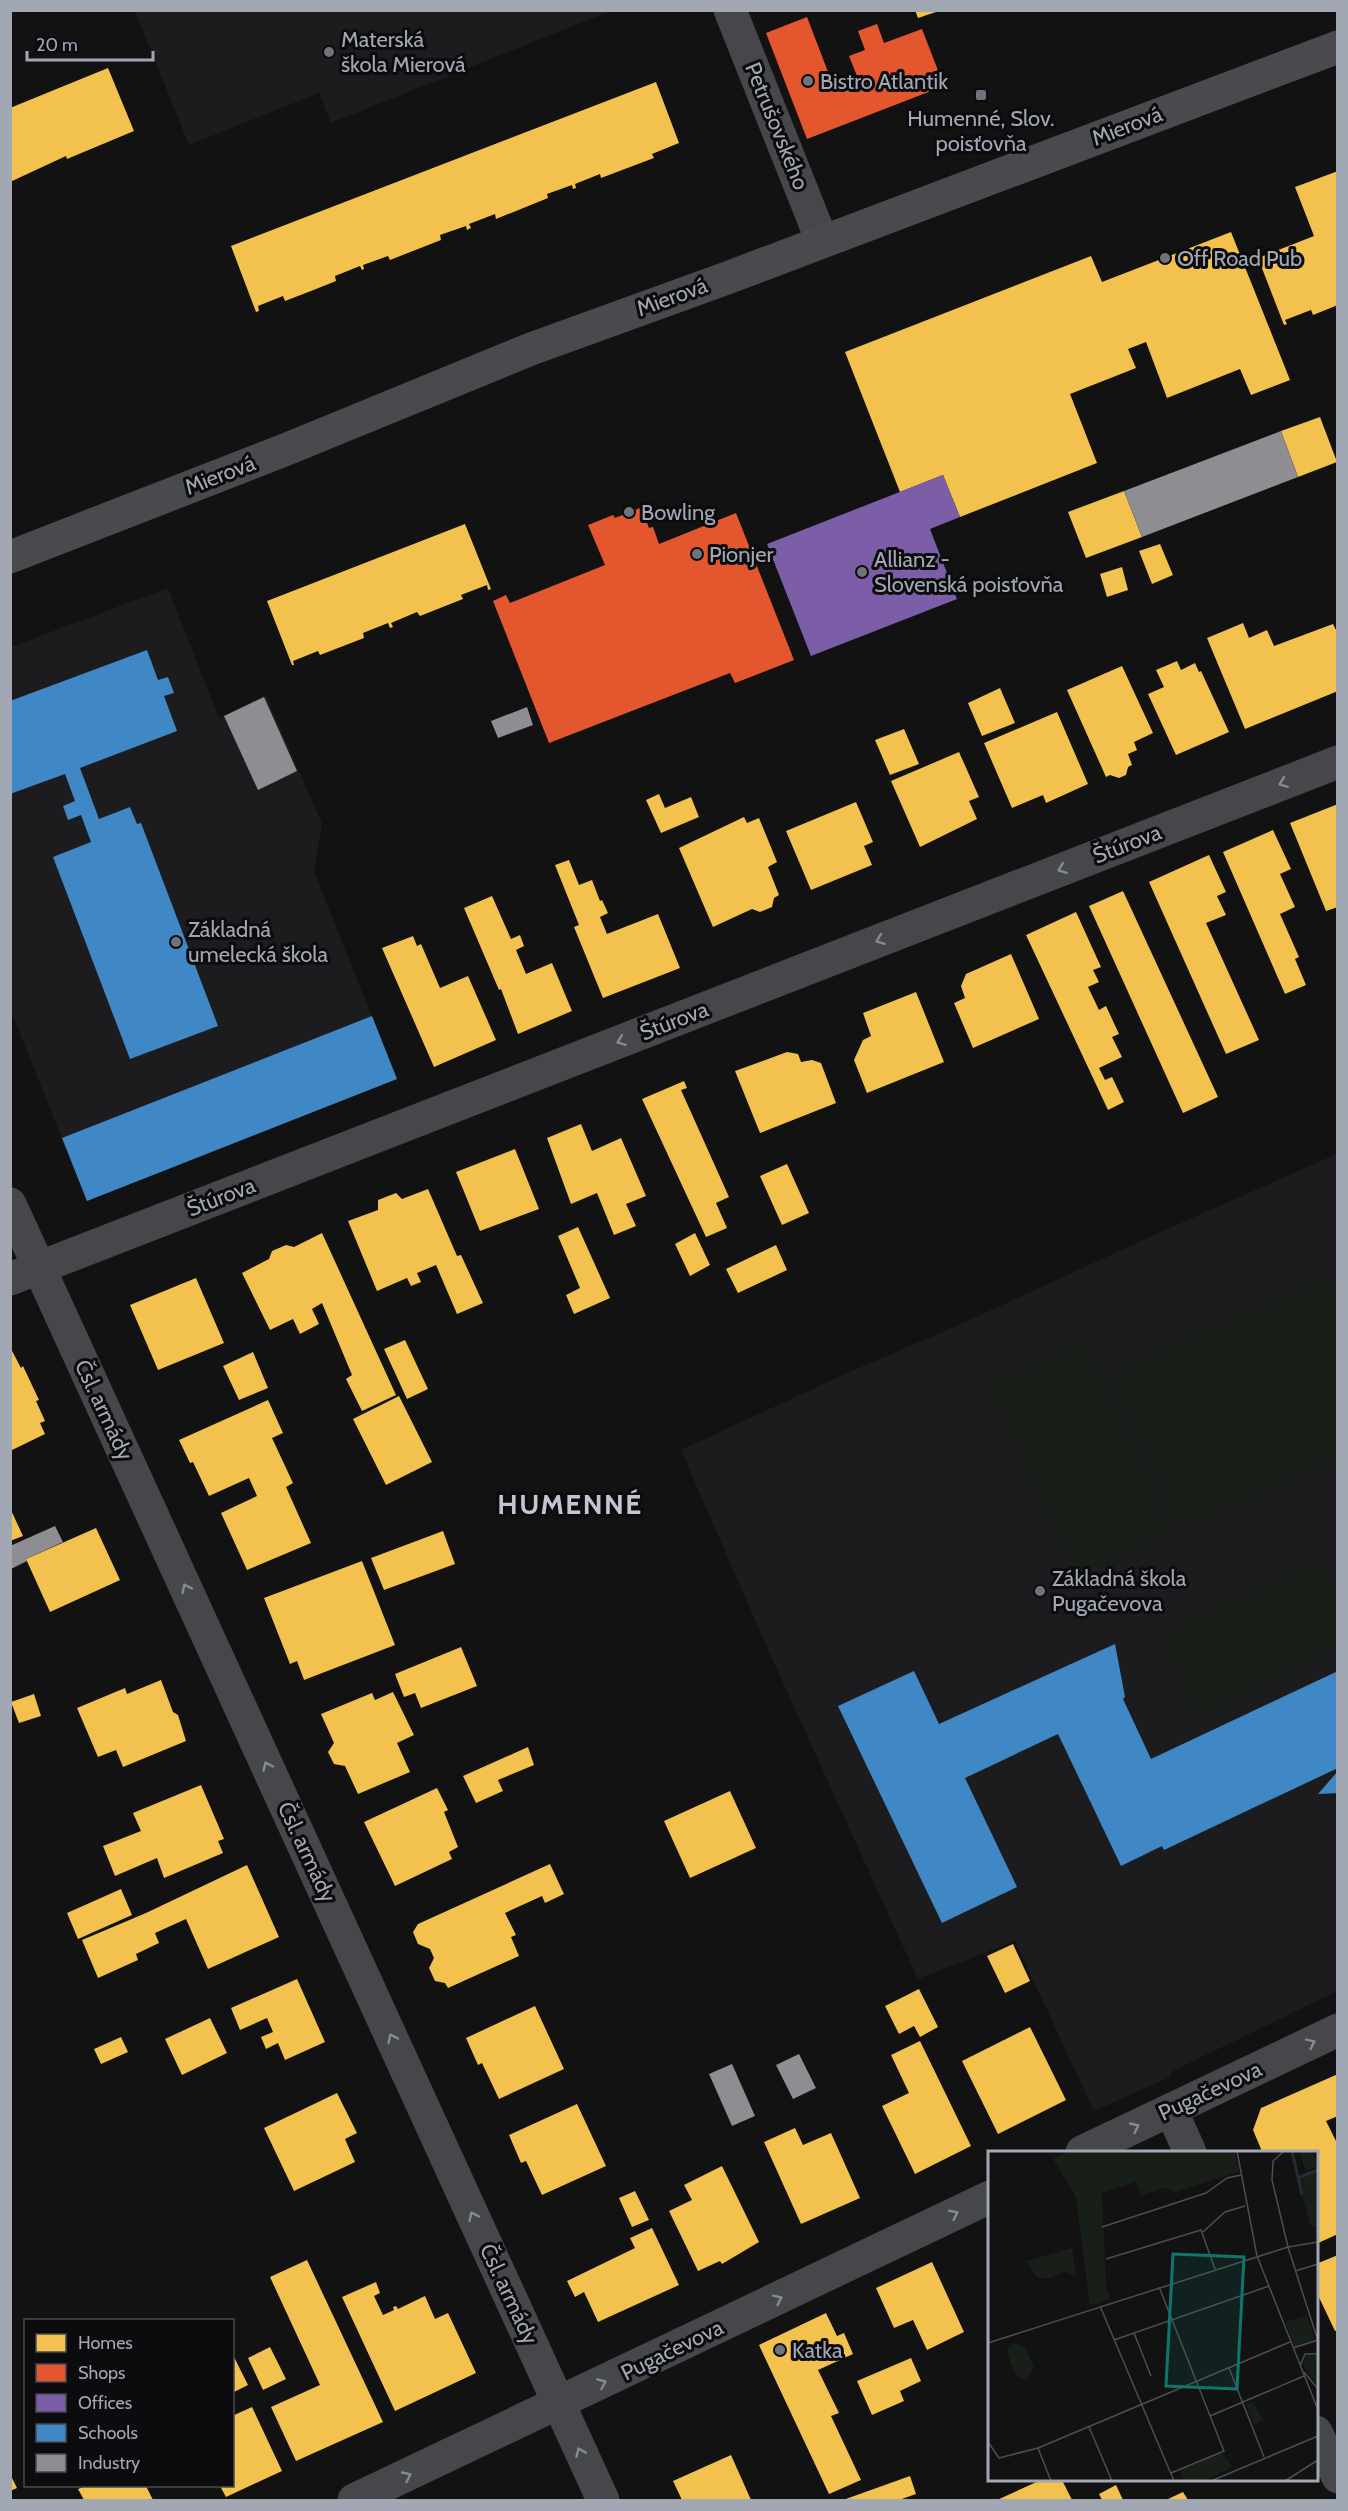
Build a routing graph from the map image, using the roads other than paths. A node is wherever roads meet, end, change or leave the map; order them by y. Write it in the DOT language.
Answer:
graph roads {
  1 [pos="730,10"];
  2 [pos="1338,47"];
  3 [pos="822,241"];
  4 [pos="10,557"];
  5 [pos="1338,762"];
  6 [pos="10,1204"];
  7 [pos="25,1273"];
  8 [pos="1338,2030"];
  9 [pos="1171,2110"];
  10 [pos="1084,2151"];
  11 [pos="1190,2151"];
  12 [pos="988,2198"];
  13 [pos="558,2403"];
  14 [pos="1318,2434"];
  15 [pos="1338,2477"];
  16 [pos="354,2500"];
  17 [pos="603,2500"];
  1 -- 3 [label="street, Petrušovského"];
  2 -- 3 [label="main road, Mierová"];
  3 -- 4 [label="main road, Mierová"];
  5 -- 7 [label="street, Štúrova, one-way"];
  6 -- 7 [label="street, Čsl. armády"];
  13 -- 7 [label="street, Čsl. armády, one-way"];
  9 -- 8 [label="street, Pugačevova, one-way"];
  10 -- 9 [label="street, Pugačevova, one-way"];
  9 -- 11 [label="street"];
  13 -- 12 [label="street, Pugačevova, one-way"];
  16 -- 13 [label="street, Pugačevova, one-way"];
  17 -- 13 [label="street, Čsl. armády, one-way"];
  14 -- 15 [label="street"];
}
